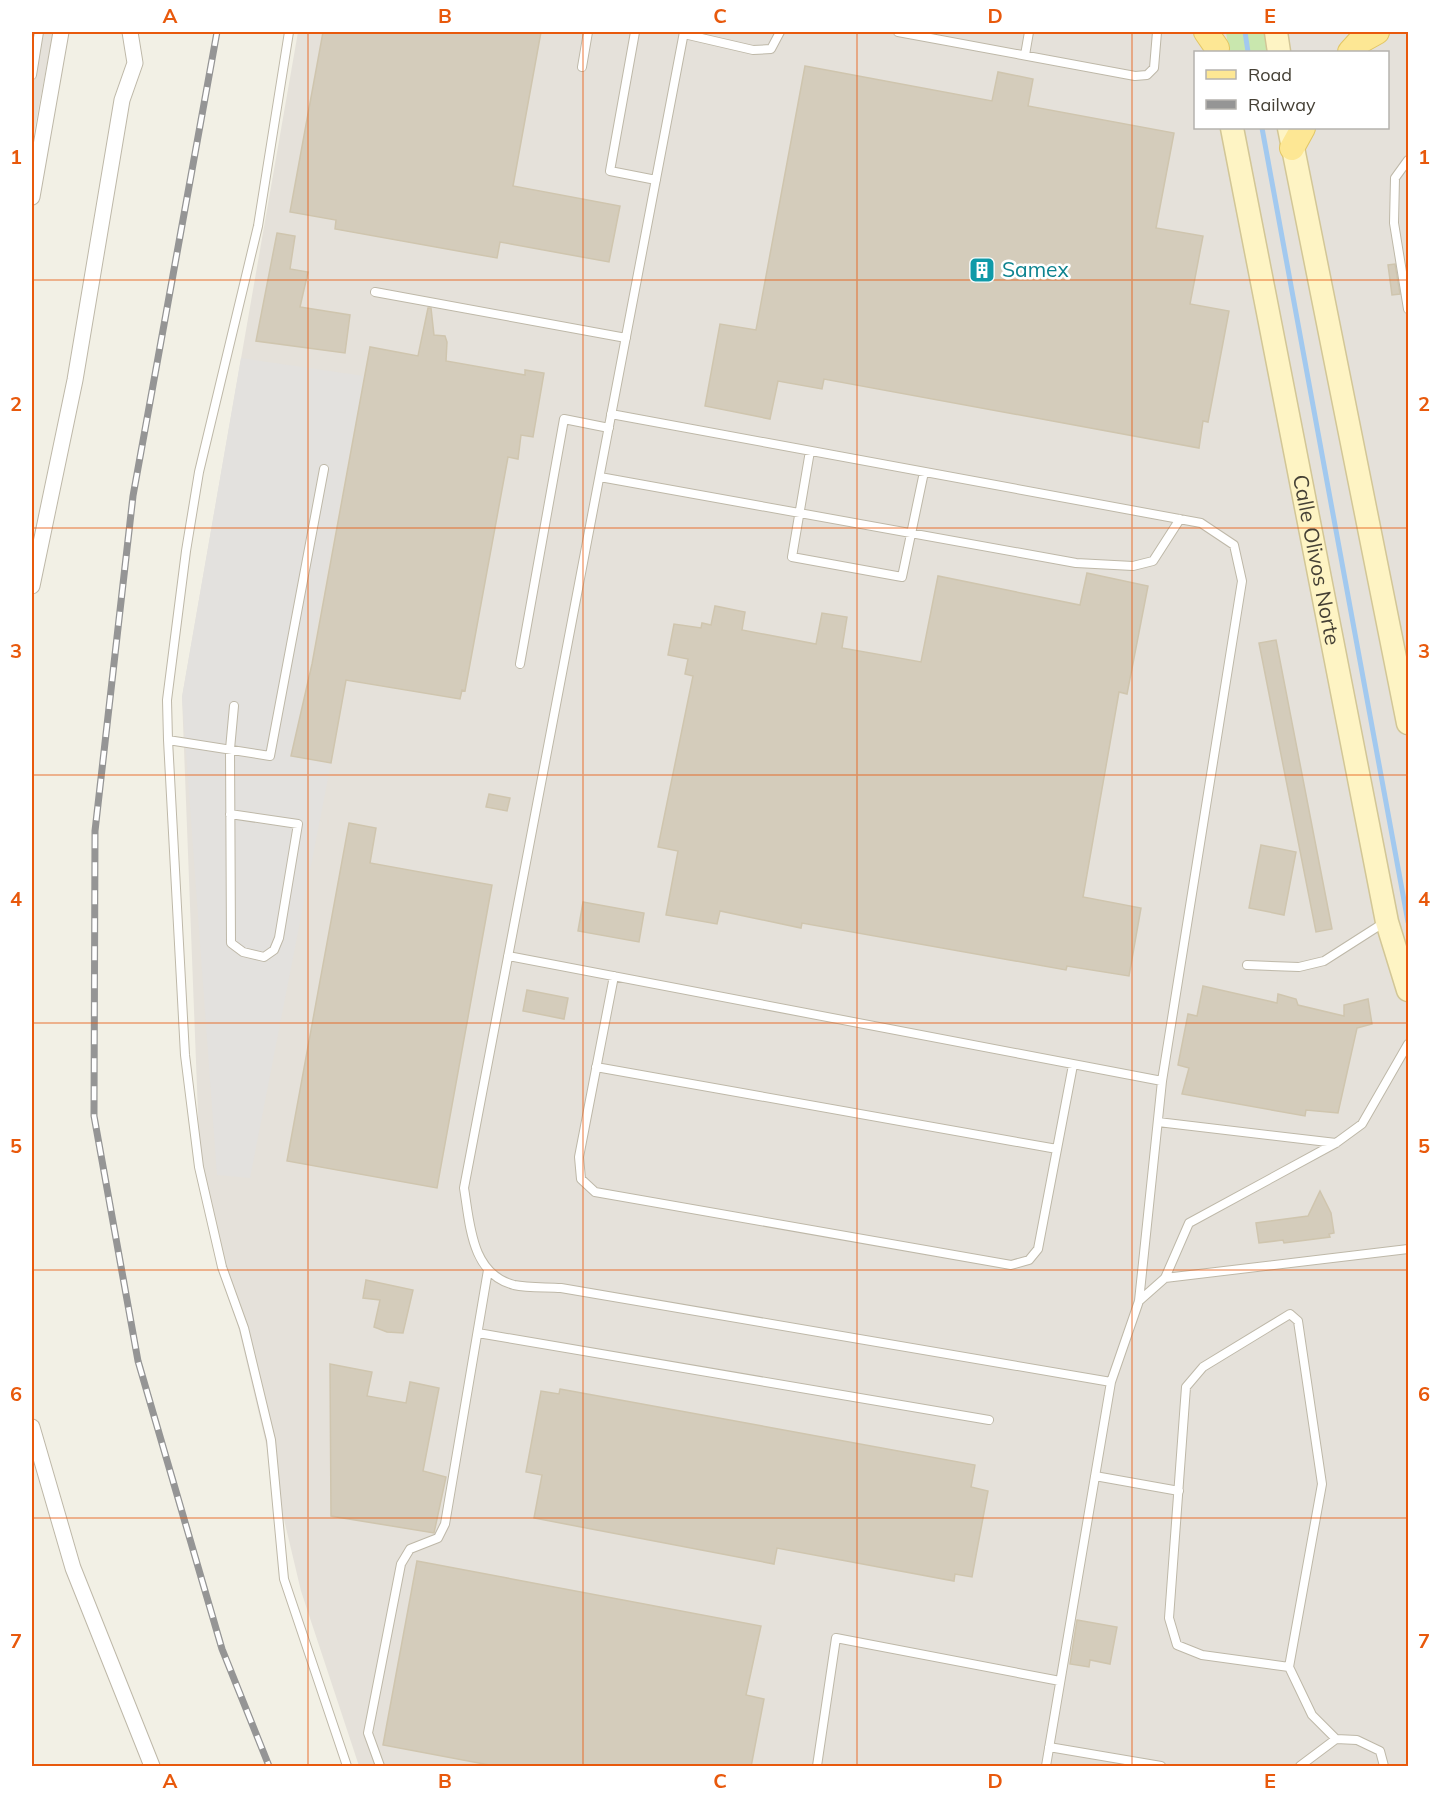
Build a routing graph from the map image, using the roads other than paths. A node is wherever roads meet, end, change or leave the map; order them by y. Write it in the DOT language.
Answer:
graph roads {
  1 [pos="39,32"];
  2 [pos="61,32"];
  3 [pos="130,32"];
  4 [pos="289,32"];
  5 [pos="588,32"];
  6 [pos="635,32"];
  7 [pos="780,32"];
  8 [pos="898,32"];
  9 [pos="1029,32"];
  10 [pos="1157,32"];
  11 [pos="1276,32"];
  12 [pos="1377,32"];
  13 [pos="684,33"];
  14 [pos="1279,51"];
  15 [pos="1351,51"];
  16 [pos="1025,55"];
  17 [pos="582,67"];
  18 [pos="32,75"];
  19 [pos="1233,129"];
  20 [pos="1295,134"];
  21 [pos="1408,160"];
  22 [pos="656,180"];
  23 [pos="32,197"];
  24 [pos="375,292"];
  25 [pos="1408,309"];
  26 [pos="626,338"];
  27 [pos="611,414"];
  28 [pos="609,428"];
  29 [pos="810,451"];
  30 [pos="324,469"];
  31 [pos="924,472"];
  32 [pos="600,477"];
  33 [pos="800,513"];
  34 [pos="1180,519"];
  35 [pos="912,533"];
  36 [pos="32,586"];
  37 [pos="520,664"];
  38 [pos="234,706"];
  39 [pos="1408,723"];
  40 [pos="168,740"];
  41 [pos="230,750"];
  42 [pos="230,814"];
  43 [pos="1387,922"];
  44 [pos="508,956"];
  45 [pos="1247,965"];
  46 [pos="614,976"];
  47 [pos="1408,990"];
  48 [pos="1408,1044"];
  49 [pos="1073,1065"];
  50 [pos="596,1067"];
  51 [pos="1162,1081"];
  52 [pos="1158,1122"];
  53 [pos="1336,1143"];
  54 [pos="1057,1149"];
  55 [pos="1408,1249"];
  56 [pos="488,1270"];
  57 [pos="1165,1278"];
  58 [pos="1140,1301"];
  59 [pos="478,1333"];
  60 [pos="1111,1382"];
  61 [pos="989,1420"];
  62 [pos="32,1427"];
  63 [pos="1095,1476"];
  64 [pos="1179,1491"];
  65 [pos="1289,1667"];
  66 [pos="1060,1681"];
  67 [pos="1335,1739"];
  68 [pos="1049,1748"];
  69 [pos="152,1767"];
  70 [pos="347,1767"];
  71 [pos="380,1767"];
  72 [pos="817,1767"];
  73 [pos="1046,1767"];
  74 [pos="1161,1767"];
  75 [pos="1300,1767"];
  76 [pos="1384,1767"];
  1 -- 18 [label="lane"];
  2 -- 23 [label="street"];
  3 -- 36 [label="street"];
  4 -- 40 [label="lane"];
  5 -- 17 [label="lane"];
  6 -- 22 [label="lane"];
  7 -- 13 [label="lane"];
  8 -- 16 [label="lane"];
  9 -- 16 [label="lane"];
  10 -- 16 [label="lane"];
  11 -- 14 [label="main road"];
  12 -- 15 [label="main road"];
  13 -- 22 [label="lane"];
  19 -- 43 [label="main road, Calle Olivos Norte"];
  20 -- 39 [label="main road"];
  21 -- 25 [label="lane"];
  22 -- 26 [label="lane"];
  24 -- 26 [label="lane"];
  26 -- 27 [label="lane"];
  27 -- 28 [label="lane"];
  27 -- 29 [label="lane"];
  28 -- 32 [label="lane"];
  28 -- 37 [label="lane"];
  29 -- 31 [label="lane"];
  29 -- 33 [label="lane"];
  30 -- 41 [label="lane"];
  31 -- 34 [label="lane"];
  31 -- 35 [label="lane"];
  32 -- 33 [label="lane"];
  32 -- 44 [label="lane"];
  33 -- 35 [label="lane"];
  33 -- 35 [label="lane"];
  34 -- 35 [label="lane"];
  34 -- 51 [label="lane"];
  38 -- 41 [label="lane"];
  40 -- 41 [label="lane"];
  40 -- 70 [label="lane"];
  41 -- 42 [label="lane"];
  42 -- 42 [label="lane"];
  43 -- 45 [label="lane"];
  43 -- 47 [label="main road, Calle Olivos Norte"];
  44 -- 46 [label="lane"];
  44 -- 56 [label="lane"];
  46 -- 49 [label="lane"];
  46 -- 50 [label="lane"];
  48 -- 53 [label="lane"];
  49 -- 51 [label="lane"];
  49 -- 54 [label="lane"];
  50 -- 54 [label="lane"];
  50 -- 54 [label="lane"];
  51 -- 52 [label="lane"];
  52 -- 53 [label="lane"];
  52 -- 58 [label="lane"];
  53 -- 57 [label="lane"];
  55 -- 57 [label="lane"];
  56 -- 59 [label="lane"];
  56 -- 60 [label="lane"];
  57 -- 58 [label="lane"];
  58 -- 60 [label="lane"];
  59 -- 61 [label="lane"];
  59 -- 71 [label="lane"];
  60 -- 63 [label="lane"];
  62 -- 69 [label="street"];
  63 -- 64 [label="lane"];
  63 -- 66 [label="lane"];
  64 -- 65 [label="lane"];
  64 -- 65 [label="lane"];
  65 -- 67 [label="lane"];
  66 -- 68 [label="lane"];
  66 -- 72 [label="lane"];
  67 -- 75 [label="lane"];
  67 -- 76 [label="lane"];
  68 -- 73 [label="lane"];
  68 -- 74 [label="lane"];
}
